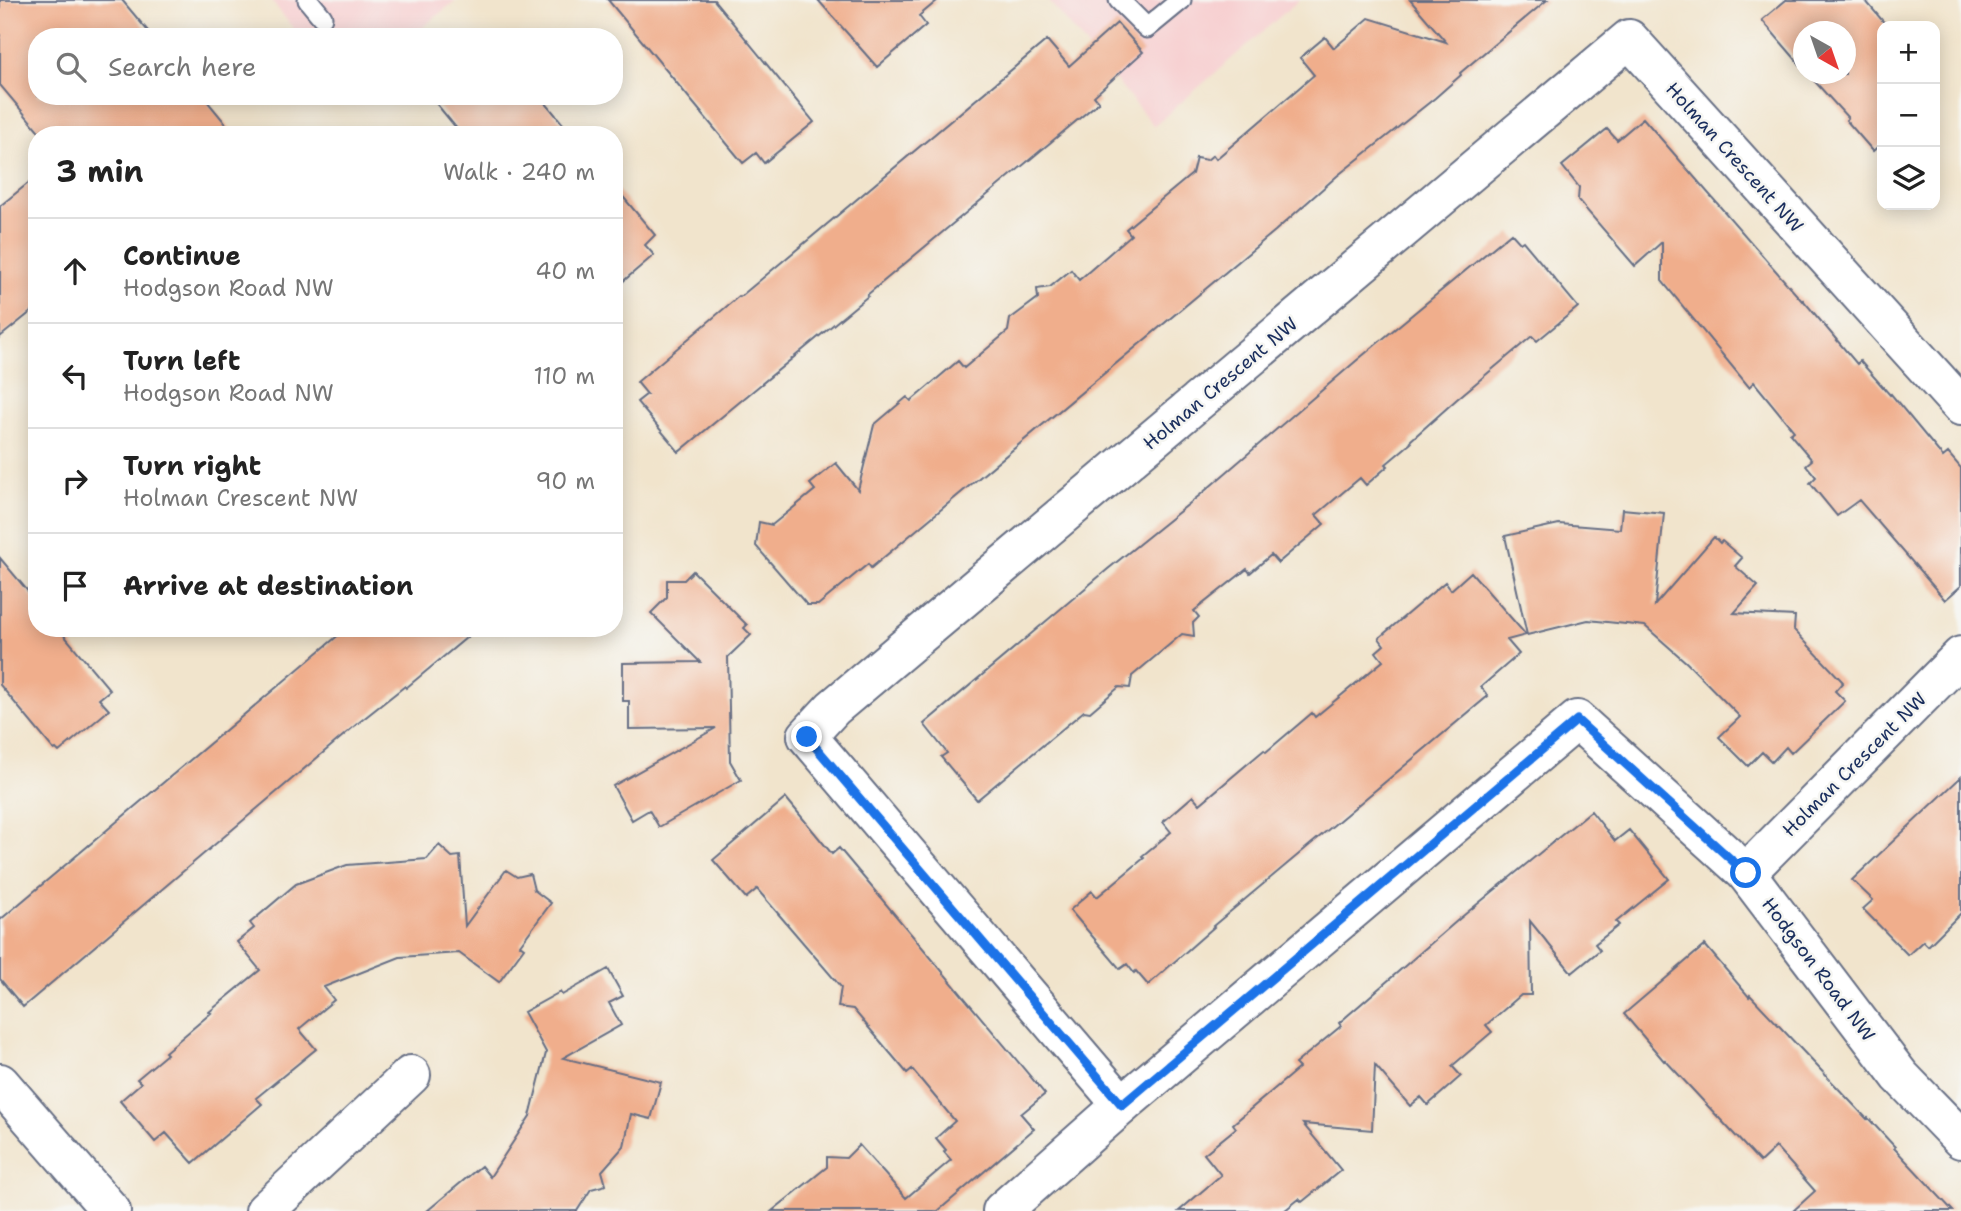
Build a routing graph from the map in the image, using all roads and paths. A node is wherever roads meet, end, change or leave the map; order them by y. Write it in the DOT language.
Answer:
graph roads {
  1 [pos="308,0"];
  2 [pos="1119,0"];
  3 [pos="1181,0"];
  4 [pos="322,17"];
  5 [pos="1961,406"];
  6 [pos="1961,656"];
  7 [pos="1746,873"];
  8 [pos="411,1075"];
  9 [pos="0,1083"];
  10 [pos="1122,1105"];
  11 [pos="1961,1139"];
  12 [pos="111,1211"];
  13 [pos="265,1211"];
  14 [pos="1002,1211"];
  1 -- 4 [label="lane"];
  2 -- 3 [label="lane"];
  5 -- 10 [label="street, Holman Crescent NW"];
  6 -- 7 [label="street, Holman Crescent NW"];
  7 -- 10 [label="street, Hodgson Road NW"];
  7 -- 11 [label="street, Hodgson Road NW"];
  8 -- 13 [label="street"];
  9 -- 12 [label="street"];
  10 -- 14 [label="street, Hodgson Road NW"];
}
